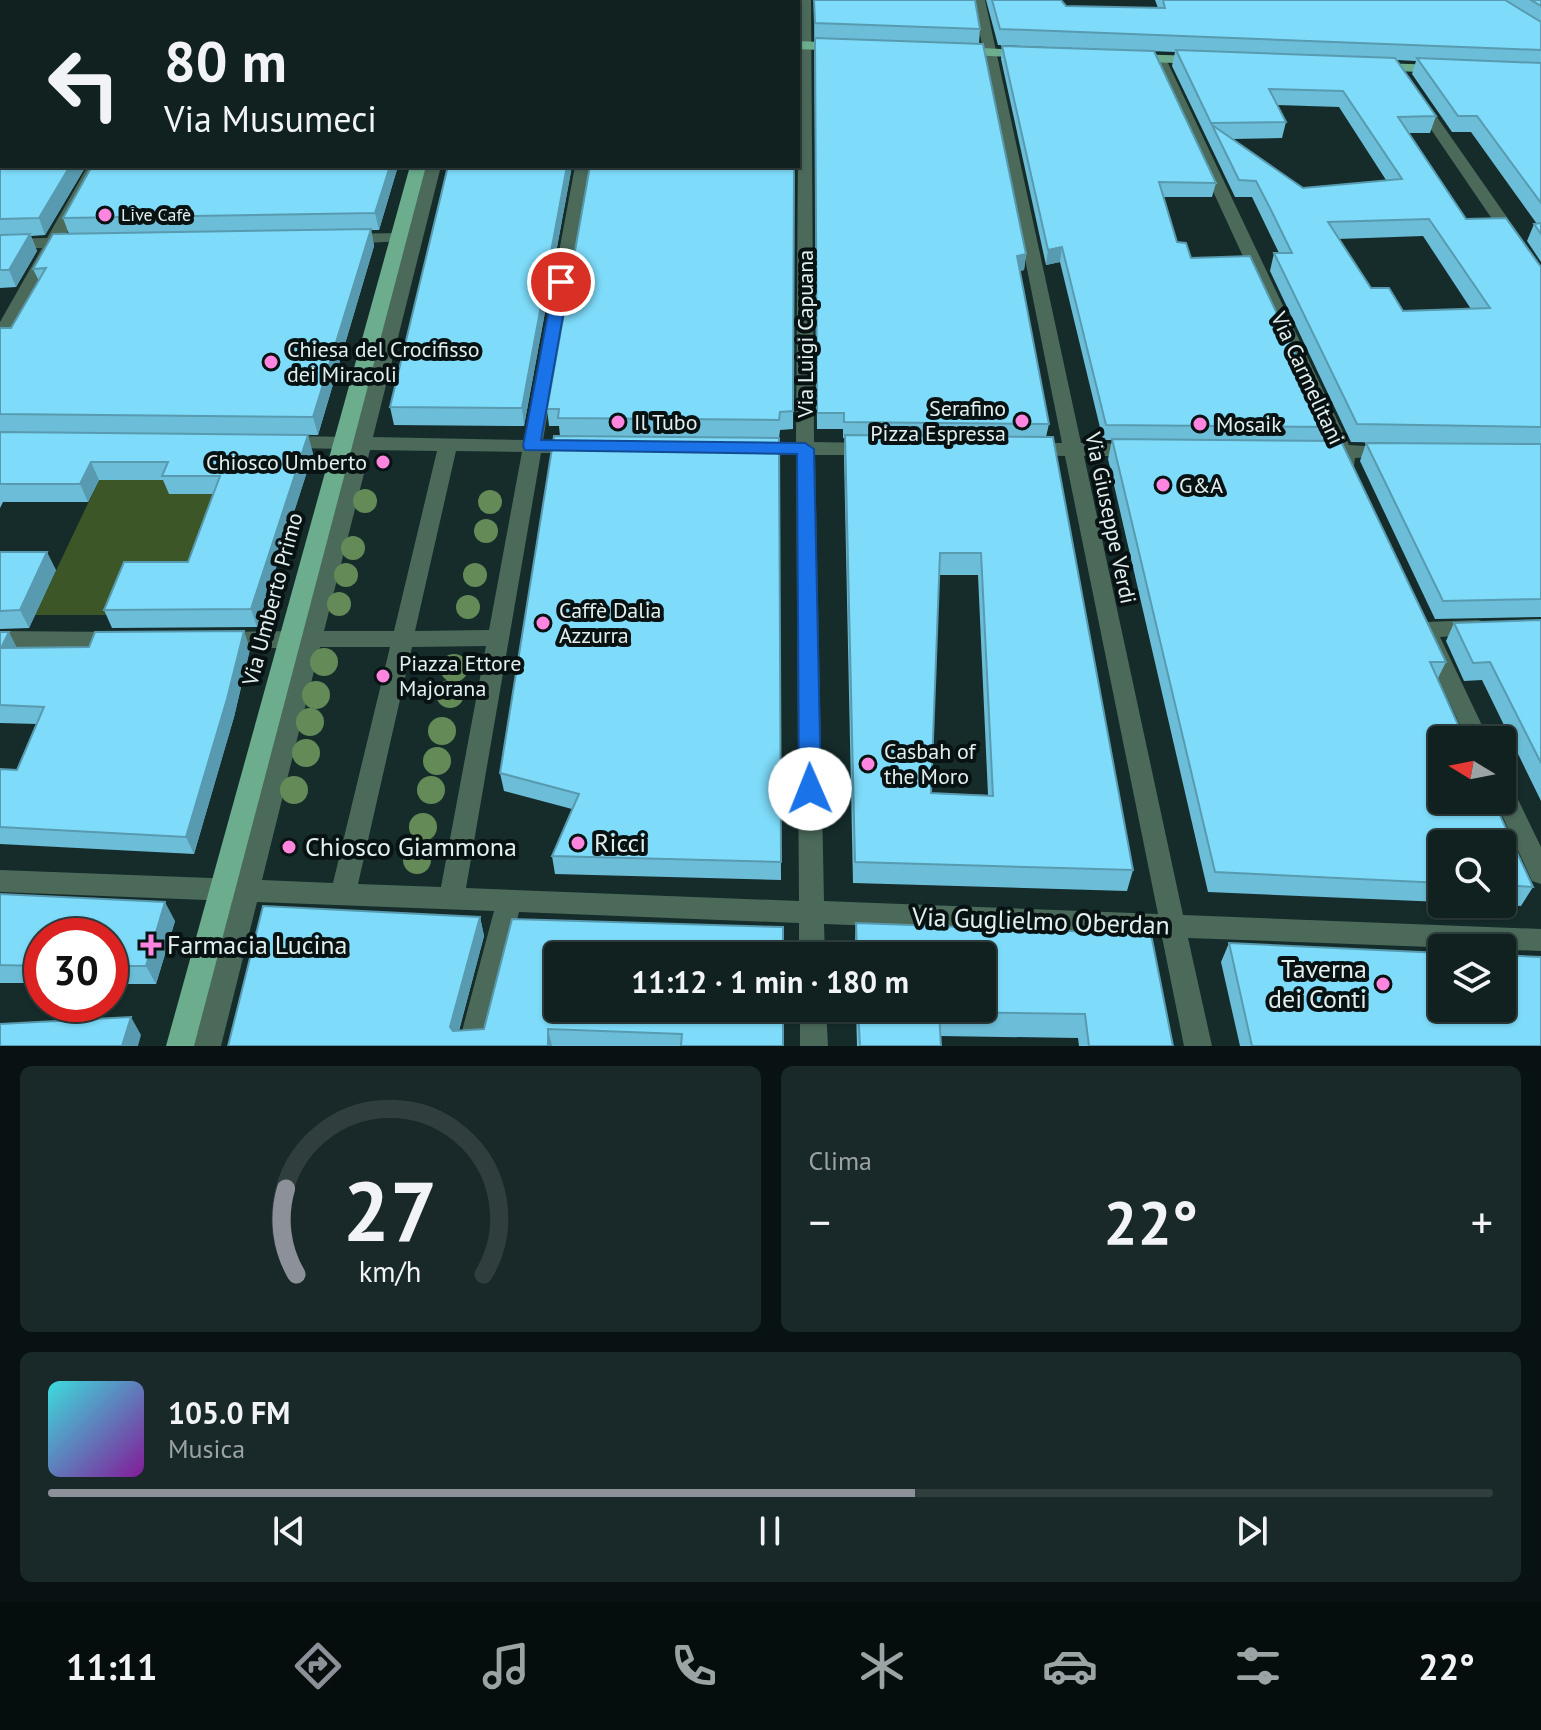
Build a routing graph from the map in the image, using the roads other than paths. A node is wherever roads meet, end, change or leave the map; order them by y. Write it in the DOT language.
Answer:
graph roads {
  1 [pos="805,0"];
  2 [pos="979,0"];
  3 [pos="802,45"];
  4 [pos="851,47"];
  5 [pos="943,51"];
  6 [pos="989,52"];
  7 [pos="1035,54"];
  8 [pos="1113,57"];
  9 [pos="1159,59"];
  10 [pos="1206,60"];
  11 [pos="1364,66"];
  12 [pos="1396,67"];
  13 [pos="1454,69"];
  14 [pos="95,168"];
  15 [pos="417,168"];
  16 [pos="432,168"];
  17 [pos="583,168"];
  18 [pos="398,238"];
  19 [pos="334,240"];
  20 [pos="84,243"];
  21 [pos="0,244"];
  22 [pos="52,244"];
  23 [pos="1541,278"];
  24 [pos="0,337"];
  25 [pos="533,436"];
  26 [pos="269,442"];
  27 [pos="353,443"];
  28 [pos="448,444"];
  29 [pos="589,447"];
  30 [pos="728,448"];
  31 [pos="805,449"];
  32 [pos="884,449"];
  33 [pos="1009,449"];
  34 [pos="1072,450"];
  35 [pos="1151,450"];
  36 [pos="1295,451"];
  37 [pos="1343,451"];
  38 [pos="1404,452"];
  39 [pos="1356,479"];
  40 [pos="1498,628"];
  41 [pos="497,638"];
  42 [pos="0,639"];
  43 [pos="143,640"];
  44 [pos="207,640"];
  45 [pos="403,640"];
  46 [pos="300,641"];
  47 [pos="1471,726"];
  48 [pos="1513,814"];
  49 [pos="1541,873"];
  50 [pos="0,881"];
  51 [pos="235,891"];
  52 [pos="343,894"];
  53 [pos="452,897"];
  54 [pos="510,899"];
  55 [pos="811,913"];
  56 [pos="1173,925"];
  57 [pos="1541,940"];
  58 [pos="812,942"];
  59 [pos="813,1022"];
  60 [pos="180,1046"];
  61 [pos="207,1046"];
  62 [pos="472,1046"];
  63 [pos="814,1046"];
  64 [pos="1198,1046"];
  1 -- 3 [label="street, Via Luigi Capuana"];
  2 -- 6 [label="street, Via Giuseppe Verdi"];
  3 -- 4 [label="main road"];
  3 -- 31 [label="street, Via Luigi Capuana"];
  5 -- 6 [label="main road"];
  6 -- 7 [label="main road"];
  6 -- 34 [label="street, Via Giuseppe Verdi"];
  8 -- 9 [label="main road"];
  9 -- 10 [label="main road"];
  9 -- 37 [label="street, Via Carmelitani"];
  11 -- 12 [label="main road"];
  12 -- 13 [label="main road"];
  12 -- 23 [label="street"];
  14 -- 22 [label="street"];
  15 -- 18 [label="main road, Via Umberto Primo"];
  16 -- 27 [label="street"];
  17 -- 25 [label="street"];
  18 -- 19 [label="street"];
  18 -- 27 [label="main road, Via Umberto Primo"];
  20 -- 22 [label="street"];
  21 -- 22 [label="street"];
  22 -- 24 [label="street"];
  25 -- 28 [label="street"];
  25 -- 29 [label="street"];
  25 -- 41 [label="street"];
  26 -- 27 [label="street"];
  27 -- 28 [label="street"];
  27 -- 46 [label="main road, Via Umberto Primo"];
  28 -- 45 [label="street"];
  30 -- 31 [label="street"];
  31 -- 32 [label="street"];
  31 -- 55 [label="street, Via Luigi Capuana"];
  33 -- 34 [label="street"];
  34 -- 35 [label="street"];
  34 -- 56 [label="street, Via Giuseppe Verdi"];
  36 -- 37 [label="street"];
  37 -- 38 [label="street"];
  37 -- 39 [label="street, Via Carmelitani"];
  40 -- 47 [label="street"];
  41 -- 45 [label="street"];
  41 -- 53 [label="street"];
  42 -- 43 [label="street"];
  44 -- 46 [label="street"];
  45 -- 46 [label="street"];
  45 -- 52 [label="street"];
  46 -- 51 [label="main road, Via Umberto Primo"];
  48 -- 49 [label="street"];
  50 -- 51 [label="street"];
  51 -- 52 [label="street"];
  51 -- 60 [label="main road, Via Umberto Primo"];
  51 -- 61 [label="street"];
  52 -- 53 [label="street"];
  53 -- 54 [label="street"];
  54 -- 55 [label="street, Via Guglielmo Oberdan"];
  54 -- 62 [label="street"];
  55 -- 56 [label="street, Via Guglielmo Oberdan"];
  55 -- 58 [label="street, Via Luigi Capuana"];
  56 -- 57 [label="street, Via Guglielmo Oberdan"];
  56 -- 64 [label="street, Via Giuseppe Verdi"];
  59 -- 63 [label="street"];
}
